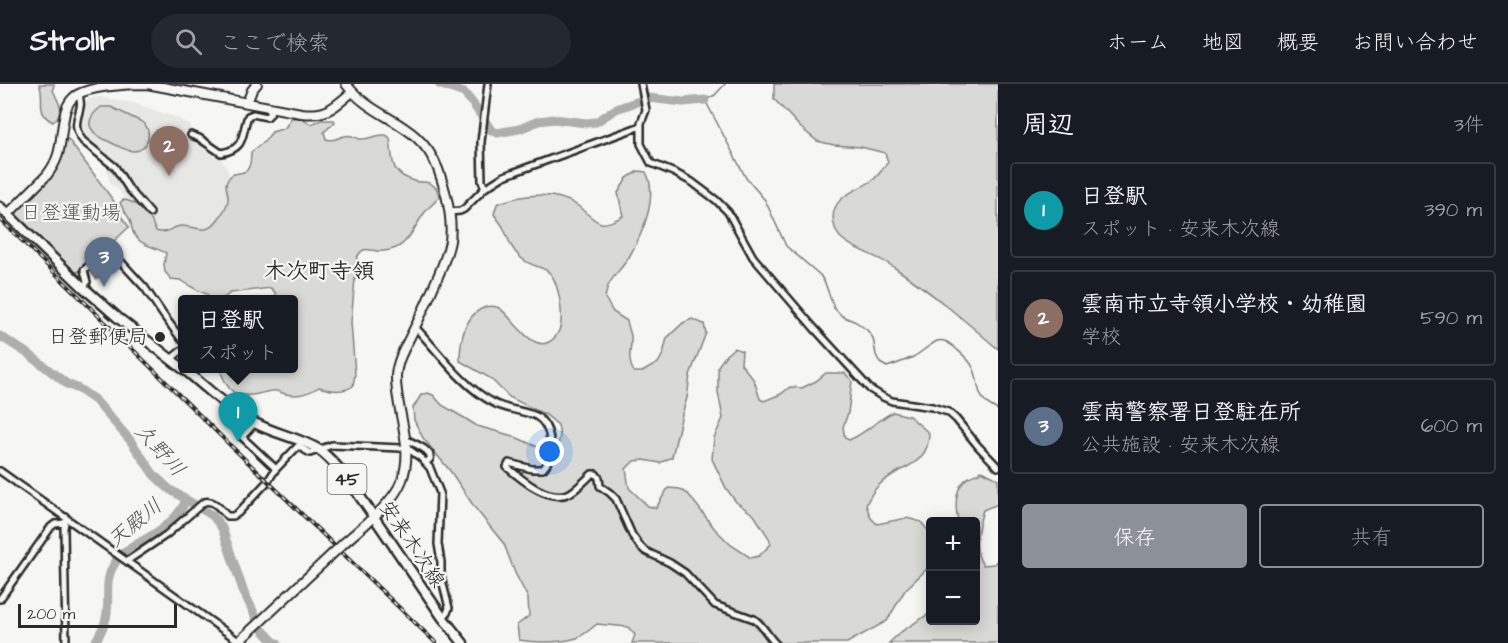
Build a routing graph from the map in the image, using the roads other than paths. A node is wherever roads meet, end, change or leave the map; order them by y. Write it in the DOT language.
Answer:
graph roads {
  1 [pos="257,84"];
  2 [pos="346,84"];
  3 [pos="488,84"];
  4 [pos="641,84"];
  5 [pos="352,92"];
  6 [pos="78,94"];
  7 [pos="247,103"];
  8 [pos="271,108"];
  9 [pos="642,126"];
  10 [pos="190,135"];
  11 [pos="485,188"];
  12 [pos="0,207"];
  13 [pos="450,212"];
  14 [pos="150,213"];
  15 [pos="8,214"];
  16 [pos="84,288"];
  17 [pos="415,327"];
  18 [pos="178,334"];
  19 [pos="178,354"];
  20 [pos="171,359"];
  21 [pos="178,364"];
  22 [pos="189,373"];
  23 [pos="255,423"];
  24 [pos="405,439"];
  25 [pos="401,448"];
  26 [pos="319,450"];
  27 [pos="410,450"];
  28 [pos="426,463"];
  29 [pos="998,467"];
  30 [pos="275,470"];
  31 [pos="0,471"];
  32 [pos="374,516"];
  33 [pos="65,520"];
  34 [pos="124,560"];
  35 [pos="0,599"];
  36 [pos="442,618"];
  37 [pos="239,642"];
  38 [pos="66,643"];
  39 [pos="463,643"];
  40 [pos="775,643"];
  1 -- 7 [label="street"];
  2 -- 5 [label="street"];
  3 -- 11 [label="street"];
  4 -- 9 [label="street"];
  5 -- 8 [label="street"];
  5 -- 13 [label="street"];
  6 -- 7 [label="street"];
  6 -- 14 [label="street"];
  6 -- 15 [label="street"];
  7 -- 8 [label="street"];
  8 -- 10 [label="street"];
  9 -- 11 [label="street"];
  9 -- 29 [label="street"];
  11 -- 13 [label="street"];
  12 -- 15 [label="main road, 安来木次線 / 45"];
  13 -- 17 [label="street"];
  15 -- 16 [label="main road, 安来木次線 / 45"];
  16 -- 18 [label="street"];
  16 -- 20 [label="main road, 安来木次線 / 45"];
  17 -- 24 [label="street"];
  17 -- 40 [label="street"];
  19 -- 20 [label="street"];
  20 -- 21 [label="main road, 安来木次線 / 45"];
  22 -- 23 [label="main road, 安来木次線 / 45"];
  23 -- 26 [label="main road, 安来木次線 / 45"];
  23 -- 30 [label="street"];
  24 -- 28 [label="street"];
  24 -- 32 [label="street"];
  25 -- 26 [label="street"];
  26 -- 30 [label="street"];
  26 -- 32 [label="main road, 安来木次線 / 45"];
  27 -- 28 [label="street"];
  28 -- 36 [label="street"];
  30 -- 34 [label="street"];
  31 -- 33 [label="street"];
  32 -- 36 [label="main road, 安来木次線 / 45"];
  32 -- 37 [label="street, bridge"];
  33 -- 34 [label="street"];
  33 -- 35 [label="street"];
  33 -- 38 [label="street"];
  34 -- 37 [label="street"];
  36 -- 39 [label="main road, 安来木次線 / 45"];
}
